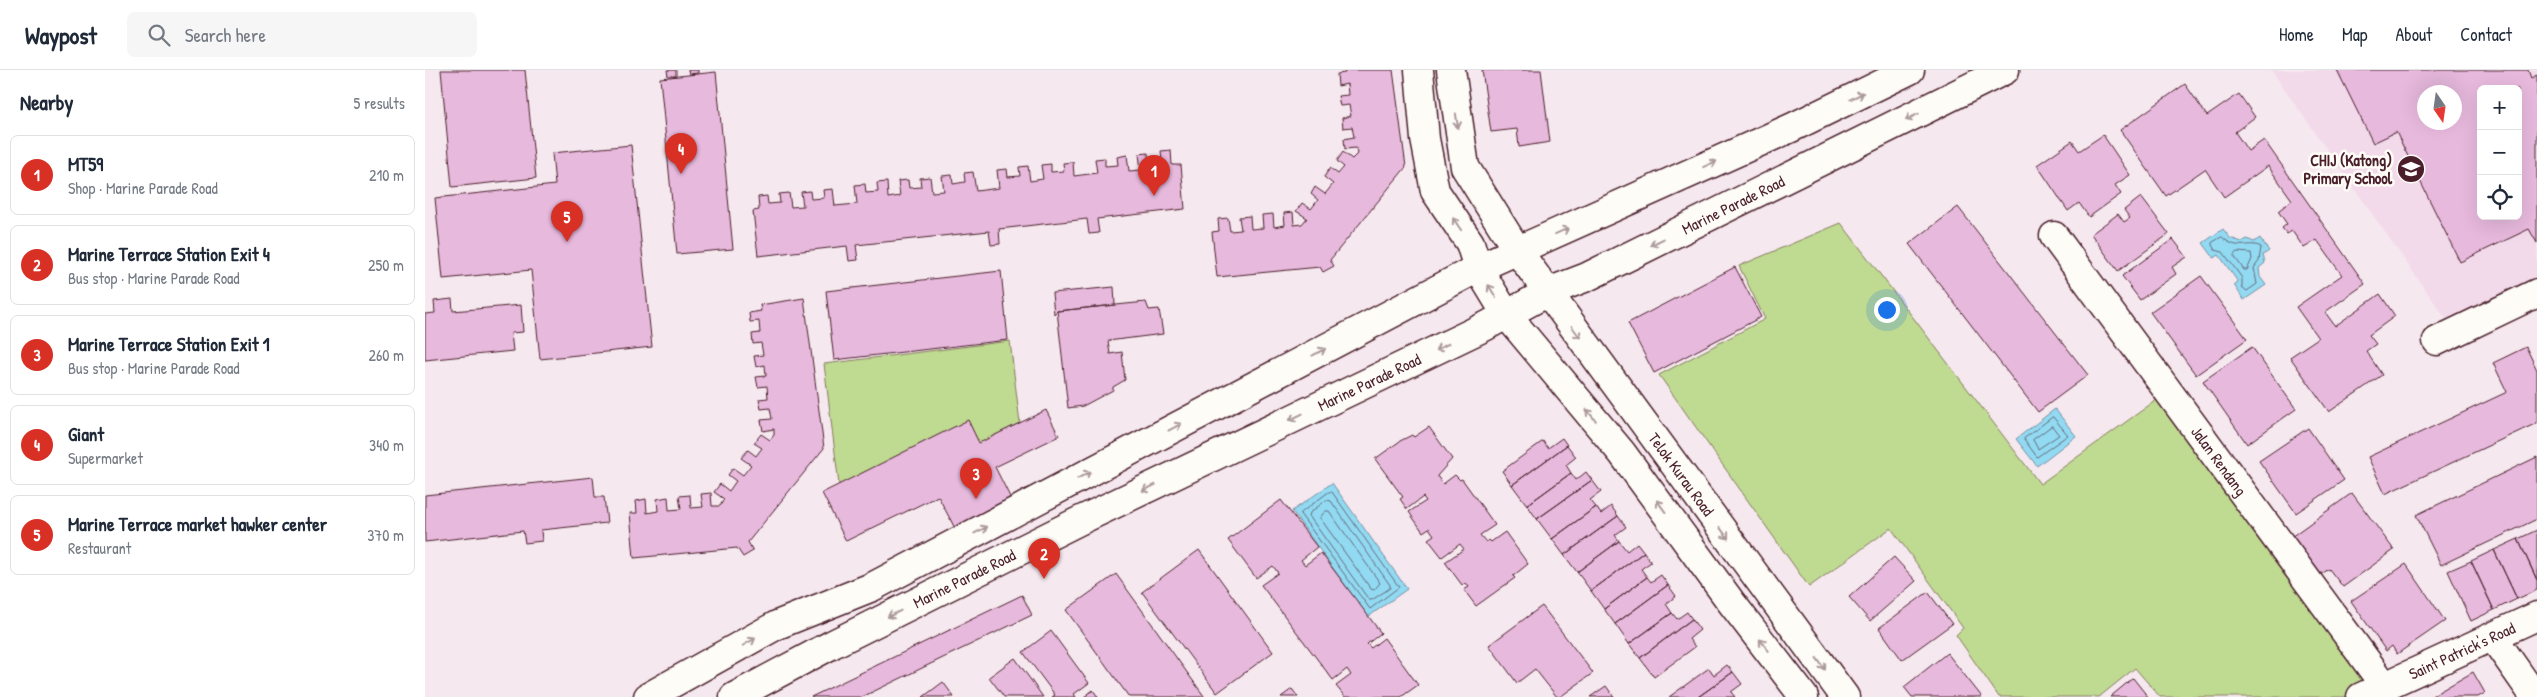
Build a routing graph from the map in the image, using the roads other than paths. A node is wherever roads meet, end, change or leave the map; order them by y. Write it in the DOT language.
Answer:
graph roads {
  1 [pos="1419,70"];
  2 [pos="1451,70"];
  3 [pos="1910,70"];
  4 [pos="2005,70"];
  5 [pos="2054,236"];
  6 [pos="1517,250"];
  7 [pos="1478,268"];
  8 [pos="1548,292"];
  9 [pos="2537,293"];
  10 [pos="1507,314"];
  11 [pos="2437,341"];
  12 [pos="2537,616"];
  13 [pos="2493,637"];
  14 [pos="2372,692"];
  15 [pos="649,697"];
  16 [pos="733,697"];
  17 [pos="1804,697"];
  18 [pos="1845,697"];
  19 [pos="2535,697"];
  7 -- 1 [label="main road, one-way"];
  2 -- 6 [label="main road, Telok Kurau Road, one-way"];
  6 -- 3 [label="main road, one-way"];
  4 -- 8 [label="main road, Marine Parade Road, one-way"];
  5 -- 14 [label="main road, Jalan Rendang"];
  6 -- 7 [label="main road"];
  6 -- 8 [label="main road, Telok Kurau Road"];
  10 -- 7 [label="main road, one-way"];
  15 -- 7 [label="main road, one-way"];
  8 -- 10 [label="main road, Marine Parade Road"];
  8 -- 18 [label="main road, Telok Kurau Road, one-way"];
  9 -- 11 [label="main road"];
  10 -- 16 [label="main road, Marine Parade Road, one-way"];
  17 -- 10 [label="main road, one-way"];
  12 -- 13 [label="main road, Saint Patrick's Road"];
  13 -- 14 [label="main road, Saint Patrick's Road"];
  13 -- 19 [label="main road"];
}
